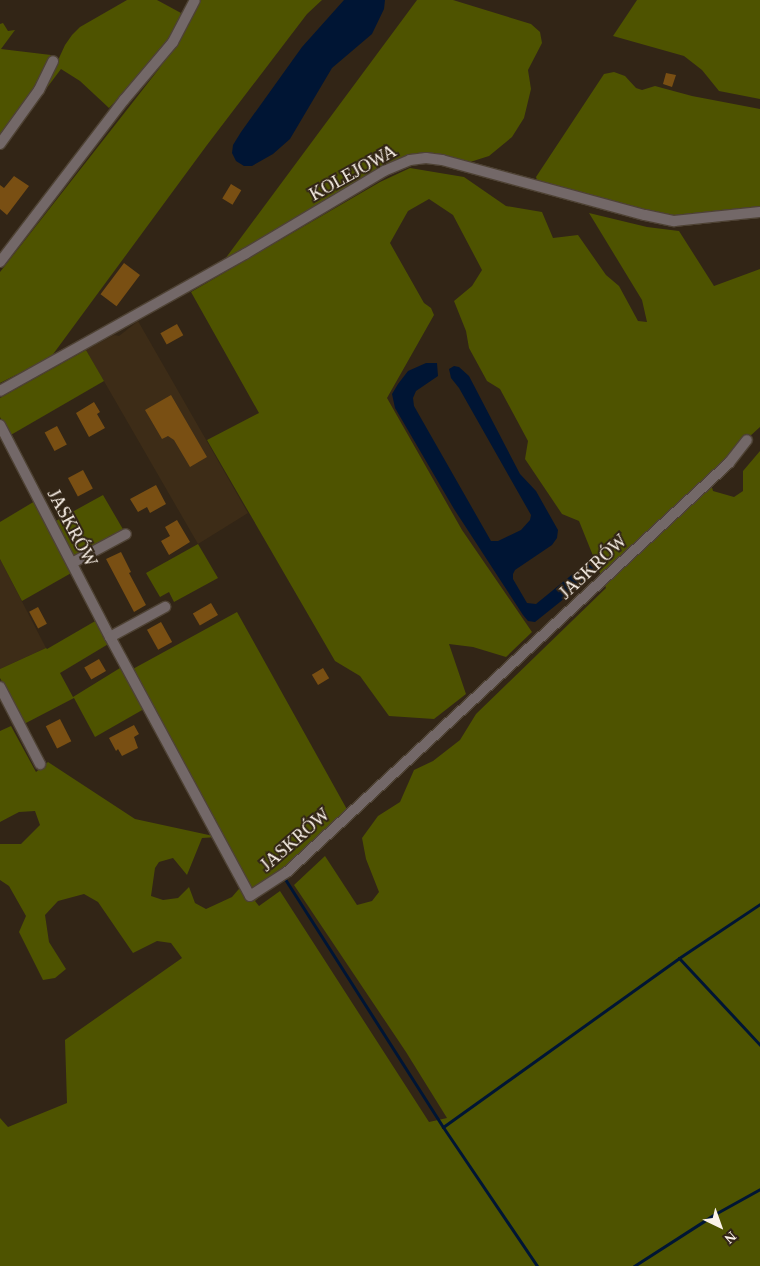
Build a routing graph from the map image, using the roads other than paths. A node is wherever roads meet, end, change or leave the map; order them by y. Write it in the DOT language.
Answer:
graph roads {
  1 [pos="195,0"];
  2 [pos="53,60"];
  3 [pos="0,144"];
  4 [pos="760,212"];
  5 [pos="0,262"];
  6 [pos="0,391"];
  7 [pos="0,425"];
  8 [pos="747,440"];
  9 [pos="126,534"];
  10 [pos="72,563"];
  11 [pos="165,607"];
  12 [pos="110,637"];
  13 [pos="0,687"];
  14 [pos="40,764"];
  1 -- 5 [label="street"];
  2 -- 3 [label="street"];
  4 -- 6 [label="street, KOLEJOWA"];
  7 -- 10 [label="street, JASKRÓW"];
  8 -- 12 [label="street, JASKRÓW"];
  9 -- 10 [label="street"];
  10 -- 12 [label="street, JASKRÓW"];
  11 -- 12 [label="street"];
  13 -- 14 [label="street"];
}
